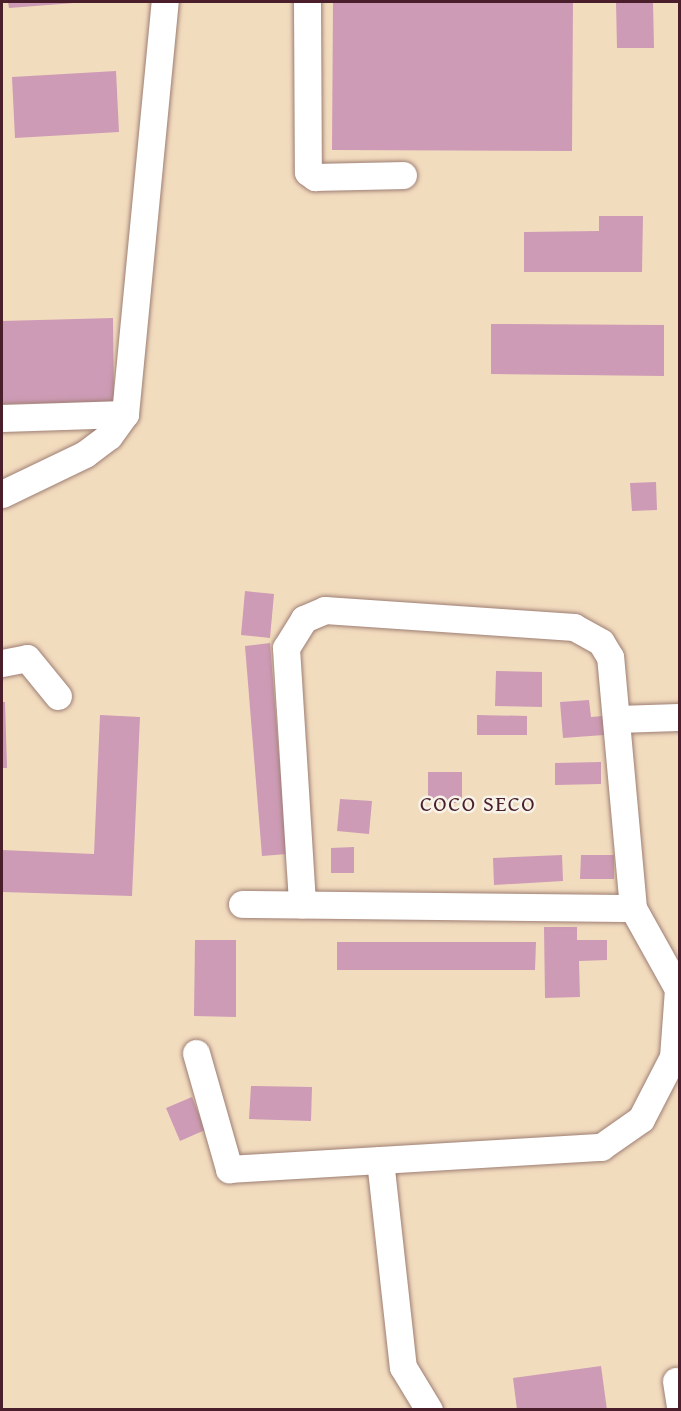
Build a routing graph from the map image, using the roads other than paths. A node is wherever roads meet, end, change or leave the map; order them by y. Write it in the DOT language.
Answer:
graph roads {
  1 [pos="165,2"];
  2 [pos="307,2"];
  3 [pos="403,175"];
  4 [pos="125,414"];
  5 [pos="2,418"];
  6 [pos="2,494"];
  7 [pos="2,663"];
  8 [pos="58,696"];
  9 [pos="680,717"];
  10 [pos="616,719"];
  11 [pos="242,904"];
  12 [pos="302,905"];
  13 [pos="633,908"];
  14 [pos="679,989"];
  15 [pos="196,1053"];
  16 [pos="380,1160"];
  17 [pos="429,1410"];
  1 -- 4 [label="lane"];
  2 -- 3 [label="lane"];
  4 -- 5 [label="lane"];
  4 -- 6 [label="lane"];
  7 -- 8 [label="lane"];
  9 -- 10 [label="lane"];
  10 -- 12 [label="lane"];
  10 -- 13 [label="lane"];
  11 -- 12 [label="lane"];
  12 -- 13 [label="lane"];
  13 -- 14 [label="lane"];
  14 -- 16 [label="lane"];
  15 -- 16 [label="lane"];
  16 -- 17 [label="lane"];
}
